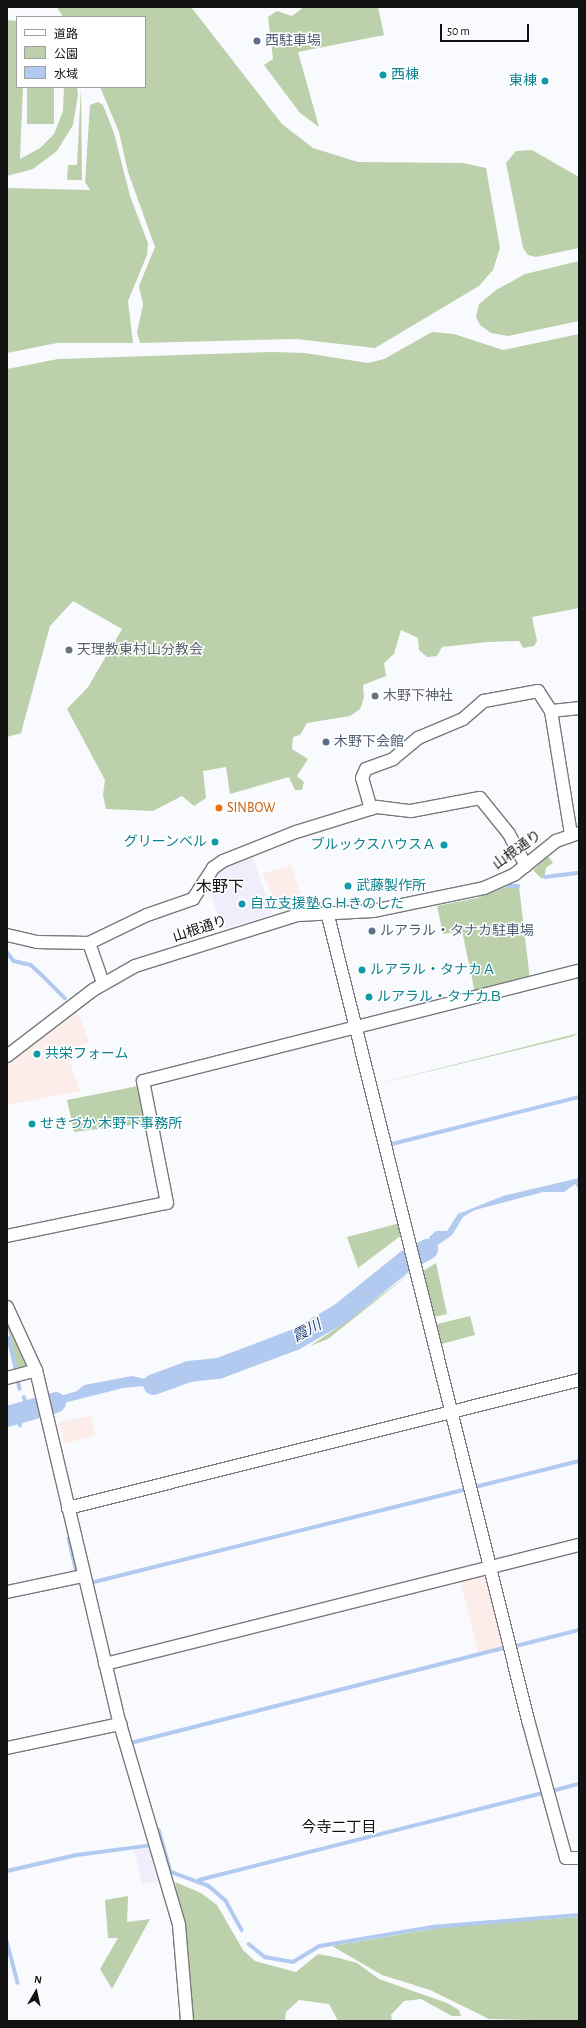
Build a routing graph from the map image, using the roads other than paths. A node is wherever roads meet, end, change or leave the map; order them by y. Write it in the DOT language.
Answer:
graph roads {
  1 [pos="579,708"];
  2 [pos="551,711"];
  3 [pos="371,809"];
  4 [pos="575,834"];
  5 [pos="526,866"];
  6 [pos="327,912"];
  7 [pos="7,935"];
  8 [pos="89,943"];
  9 [pos="579,971"];
  10 [pos="103,983"];
  11 [pos="355,1027"];
  12 [pos="7,1056"];
  13 [pos="7,1236"];
  14 [pos="7,1307"];
  15 [pos="36,1370"];
  16 [pos="7,1378"];
  17 [pos="579,1380"];
  18 [pos="451,1412"];
  19 [pos="68,1508"];
  20 [pos="579,1545"];
  21 [pos="489,1568"];
  22 [pos="83,1576"];
  23 [pos="7,1592"];
  24 [pos="105,1664"];
  25 [pos="120,1724"];
  26 [pos="7,1748"];
  27 [pos="579,1858"];
  28 [pos="187,2021"];
  1 -- 2 [label="street"];
  2 -- 3 [label="street"];
  2 -- 4 [label="street"];
  3 -- 5 [label="street"];
  3 -- 8 [label="street"];
  4 -- 5 [label="street, 山根通り"];
  5 -- 6 [label="street, 山根通り"];
  6 -- 10 [label="street, 山根通り"];
  6 -- 11 [label="street"];
  7 -- 8 [label="street"];
  8 -- 10 [label="street"];
  9 -- 11 [label="street"];
  10 -- 12 [label="street, 山根通り"];
  11 -- 13 [label="street"];
  11 -- 18 [label="street"];
  14 -- 15 [label="street"];
  15 -- 16 [label="street"];
  15 -- 19 [label="street"];
  17 -- 18 [label="street"];
  18 -- 19 [label="street"];
  18 -- 21 [label="street"];
  19 -- 22 [label="street"];
  20 -- 21 [label="street"];
  21 -- 24 [label="street"];
  21 -- 27 [label="street"];
  22 -- 23 [label="street"];
  22 -- 24 [label="street"];
  24 -- 25 [label="street"];
  25 -- 26 [label="street"];
  25 -- 28 [label="street"];
}
